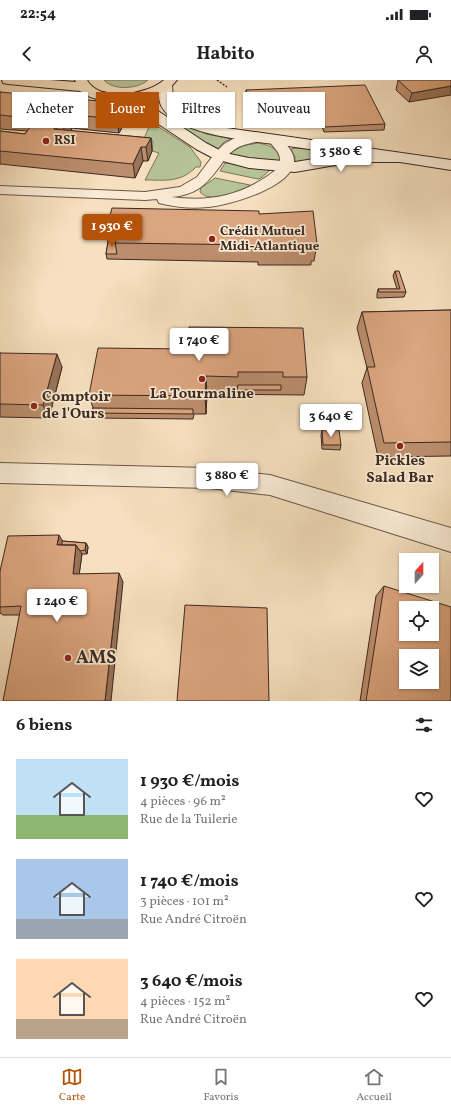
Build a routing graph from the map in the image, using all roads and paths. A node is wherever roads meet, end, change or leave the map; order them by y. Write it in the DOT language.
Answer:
graph roads {
  1 [pos="8,80"];
  2 [pos="217,80"];
  3 [pos="169,83"];
  4 [pos="82,84"];
  5 [pos="226,87"];
  6 [pos="157,92"];
  7 [pos="96,94"];
  8 [pos="159,118"];
  9 [pos="256,138"];
  10 [pos="276,141"];
  11 [pos="220,156"];
  12 [pos="398,158"];
  13 [pos="451,165"];
  14 [pos="286,168"];
  15 [pos="0,190"];
  16 [pos="145,196"];
  17 [pos="0,472"];
  18 [pos="451,540"];
  1 -- 4 [label="main road"];
  2 -- 5 [label="path"];
  3 -- 6 [label="main road"];
  3 -- 9 [label="main road"];
  4 -- 7 [label="main road"];
  8 -- 11 [label="main road"];
  9 -- 10 [label="main road"];
  9 -- 11 [label="street"];
  10 -- 12 [label="main road"];
  10 -- 14 [label="street"];
  11 -- 14 [label="main road"];
  11 -- 16 [label="street"];
  12 -- 13 [label="main road"];
  12 -- 14 [label="main road"];
  14 -- 16 [label="street"];
  15 -- 16 [label="street"];
  17 -- 18 [label="street"];
}
